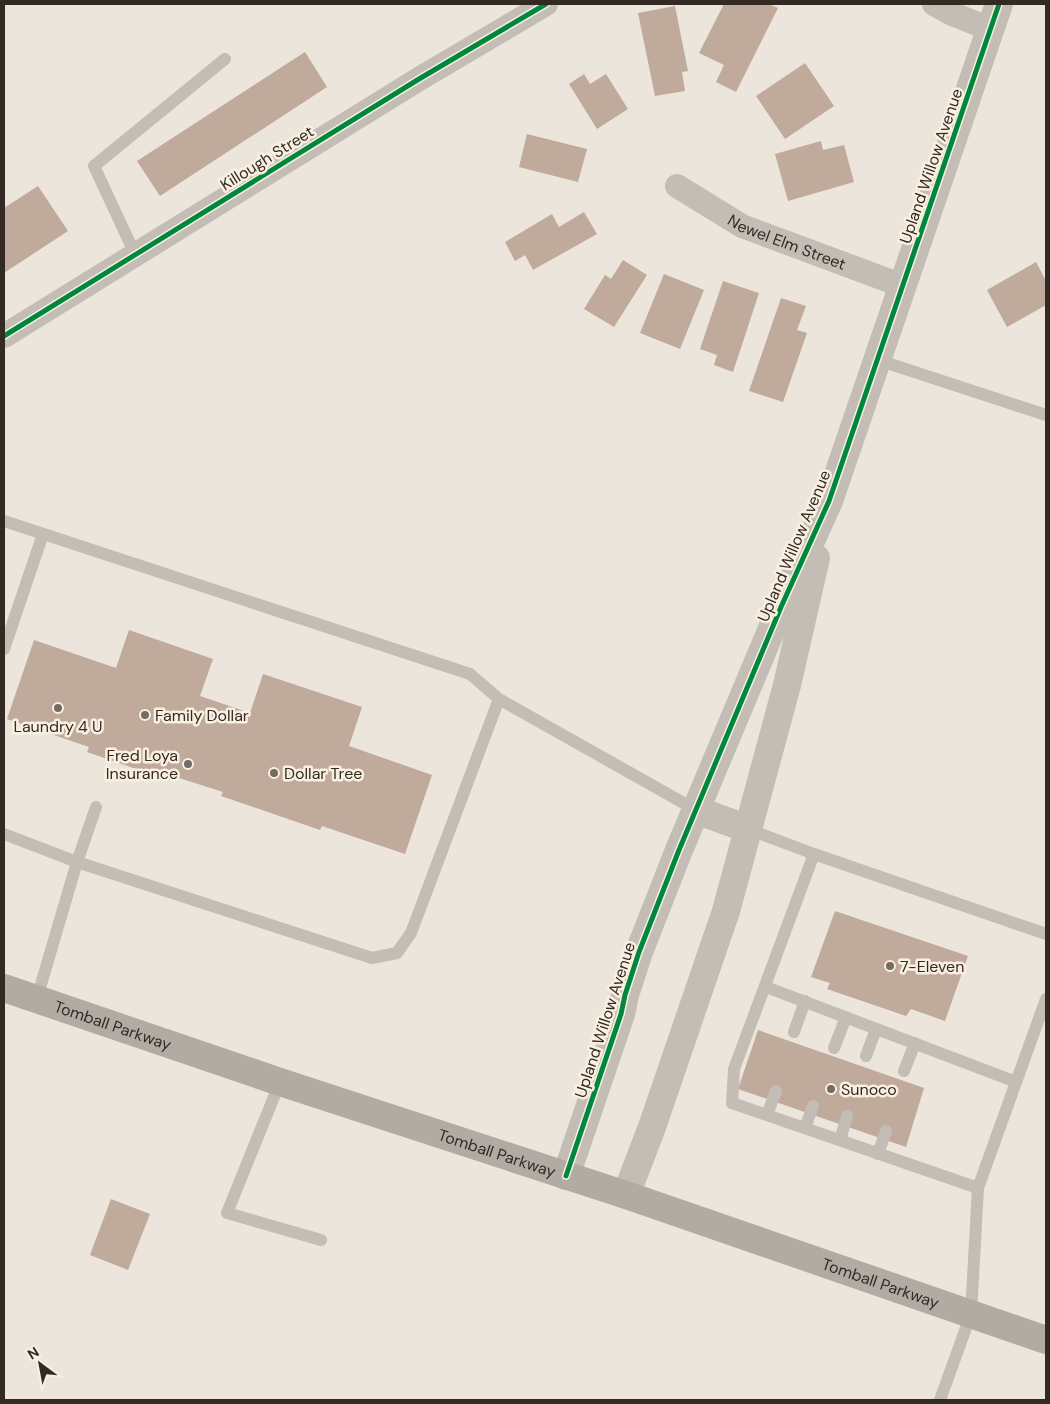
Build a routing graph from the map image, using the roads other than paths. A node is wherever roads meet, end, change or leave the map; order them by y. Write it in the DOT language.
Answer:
graph roads {
  1 [pos="546,4"];
  2 [pos="934,4"];
  3 [pos="995,16"];
  4 [pos="225,60"];
  5 [pos="677,186"];
  6 [pos="135,254"];
  7 [pos="903,286"];
  8 [pos="4,336"];
  9 [pos="878,360"];
  10 [pos="1046,415"];
  11 [pos="829,501"];
  12 [pos="4,521"];
  13 [pos="43,534"];
  14 [pos="4,648"];
  15 [pos="499,699"];
  16 [pos="96,807"];
  17 [pos="696,810"];
  18 [pos="748,829"];
  19 [pos="4,834"];
  20 [pos="814,854"];
  21 [pos="77,862"];
  22 [pos="1046,934"];
  23 [pos="766,987"];
  24 [pos="4,988"];
  25 [pos="36,998"];
  26 [pos="1046,999"];
  27 [pos="805,1001"];
  28 [pos="846,1017"];
  29 [pos="876,1028"];
  30 [pos="794,1032"];
  31 [pos="915,1043"];
  32 [pos="834,1048"];
  33 [pos="866,1056"];
  34 [pos="904,1071"];
  35 [pos="280,1082"];
  36 [pos="1016,1082"];
  37 [pos="776,1091"];
  38 [pos="813,1106"];
  39 [pos="767,1115"];
  40 [pos="847,1116"];
  41 [pos="805,1128"];
  42 [pos="886,1131"];
  43 [pos="840,1140"];
  44 [pos="878,1154"];
  45 [pos="566,1176"];
  46 [pos="978,1188"];
  47 [pos="626,1195"];
  48 [pos="321,1240"];
  49 [pos="971,1314"];
  50 [pos="1046,1340"];
  51 [pos="940,1400"];
  1 -- 6 [label="street, Killough Street"];
  2 -- 3 [label="street"];
  3 -- 7 [label="street, Upland Willow Avenue"];
  4 -- 6 [label="lane"];
  5 -- 7 [label="street, Newel Elm Street"];
  6 -- 8 [label="street, Killough Street"];
  7 -- 9 [label="street, Upland Willow Avenue"];
  9 -- 10 [label="lane"];
  9 -- 11 [label="street, Upland Willow Avenue"];
  11 -- 17 [label="street, Upland Willow Avenue"];
  11 -- 18 [label="street, Upland Willow Avenue"];
  12 -- 13 [label="lane"];
  13 -- 14 [label="lane"];
  13 -- 15 [label="lane"];
  15 -- 17 [label="lane"];
  15 -- 21 [label="lane"];
  16 -- 21 [label="lane"];
  17 -- 18 [label="street"];
  17 -- 45 [label="street, Upland Willow Avenue"];
  18 -- 20 [label="lane"];
  18 -- 47 [label="street, Upland Willow Avenue"];
  19 -- 21 [label="lane"];
  20 -- 22 [label="lane"];
  20 -- 23 [label="lane"];
  21 -- 25 [label="lane"];
  23 -- 27 [label="lane"];
  23 -- 39 [label="lane"];
  24 -- 25 [label="main road, Tomball Parkway"];
  25 -- 35 [label="main road, Tomball Parkway"];
  26 -- 36 [label="lane"];
  27 -- 28 [label="lane"];
  27 -- 30 [label="lane"];
  28 -- 29 [label="lane"];
  28 -- 32 [label="lane"];
  29 -- 31 [label="lane"];
  29 -- 33 [label="lane"];
  31 -- 34 [label="lane"];
  31 -- 36 [label="lane"];
  35 -- 45 [label="main road, Tomball Parkway"];
  35 -- 48 [label="lane"];
  36 -- 46 [label="lane"];
  37 -- 39 [label="lane"];
  38 -- 41 [label="lane"];
  39 -- 41 [label="lane"];
  40 -- 43 [label="lane"];
  41 -- 43 [label="lane"];
  42 -- 44 [label="lane"];
  43 -- 44 [label="lane"];
  44 -- 46 [label="lane"];
  45 -- 47 [label="main road, Tomball Parkway"];
  46 -- 49 [label="lane"];
  47 -- 49 [label="main road, Tomball Parkway"];
  49 -- 50 [label="main road, Tomball Parkway"];
  49 -- 51 [label="lane"];
}
